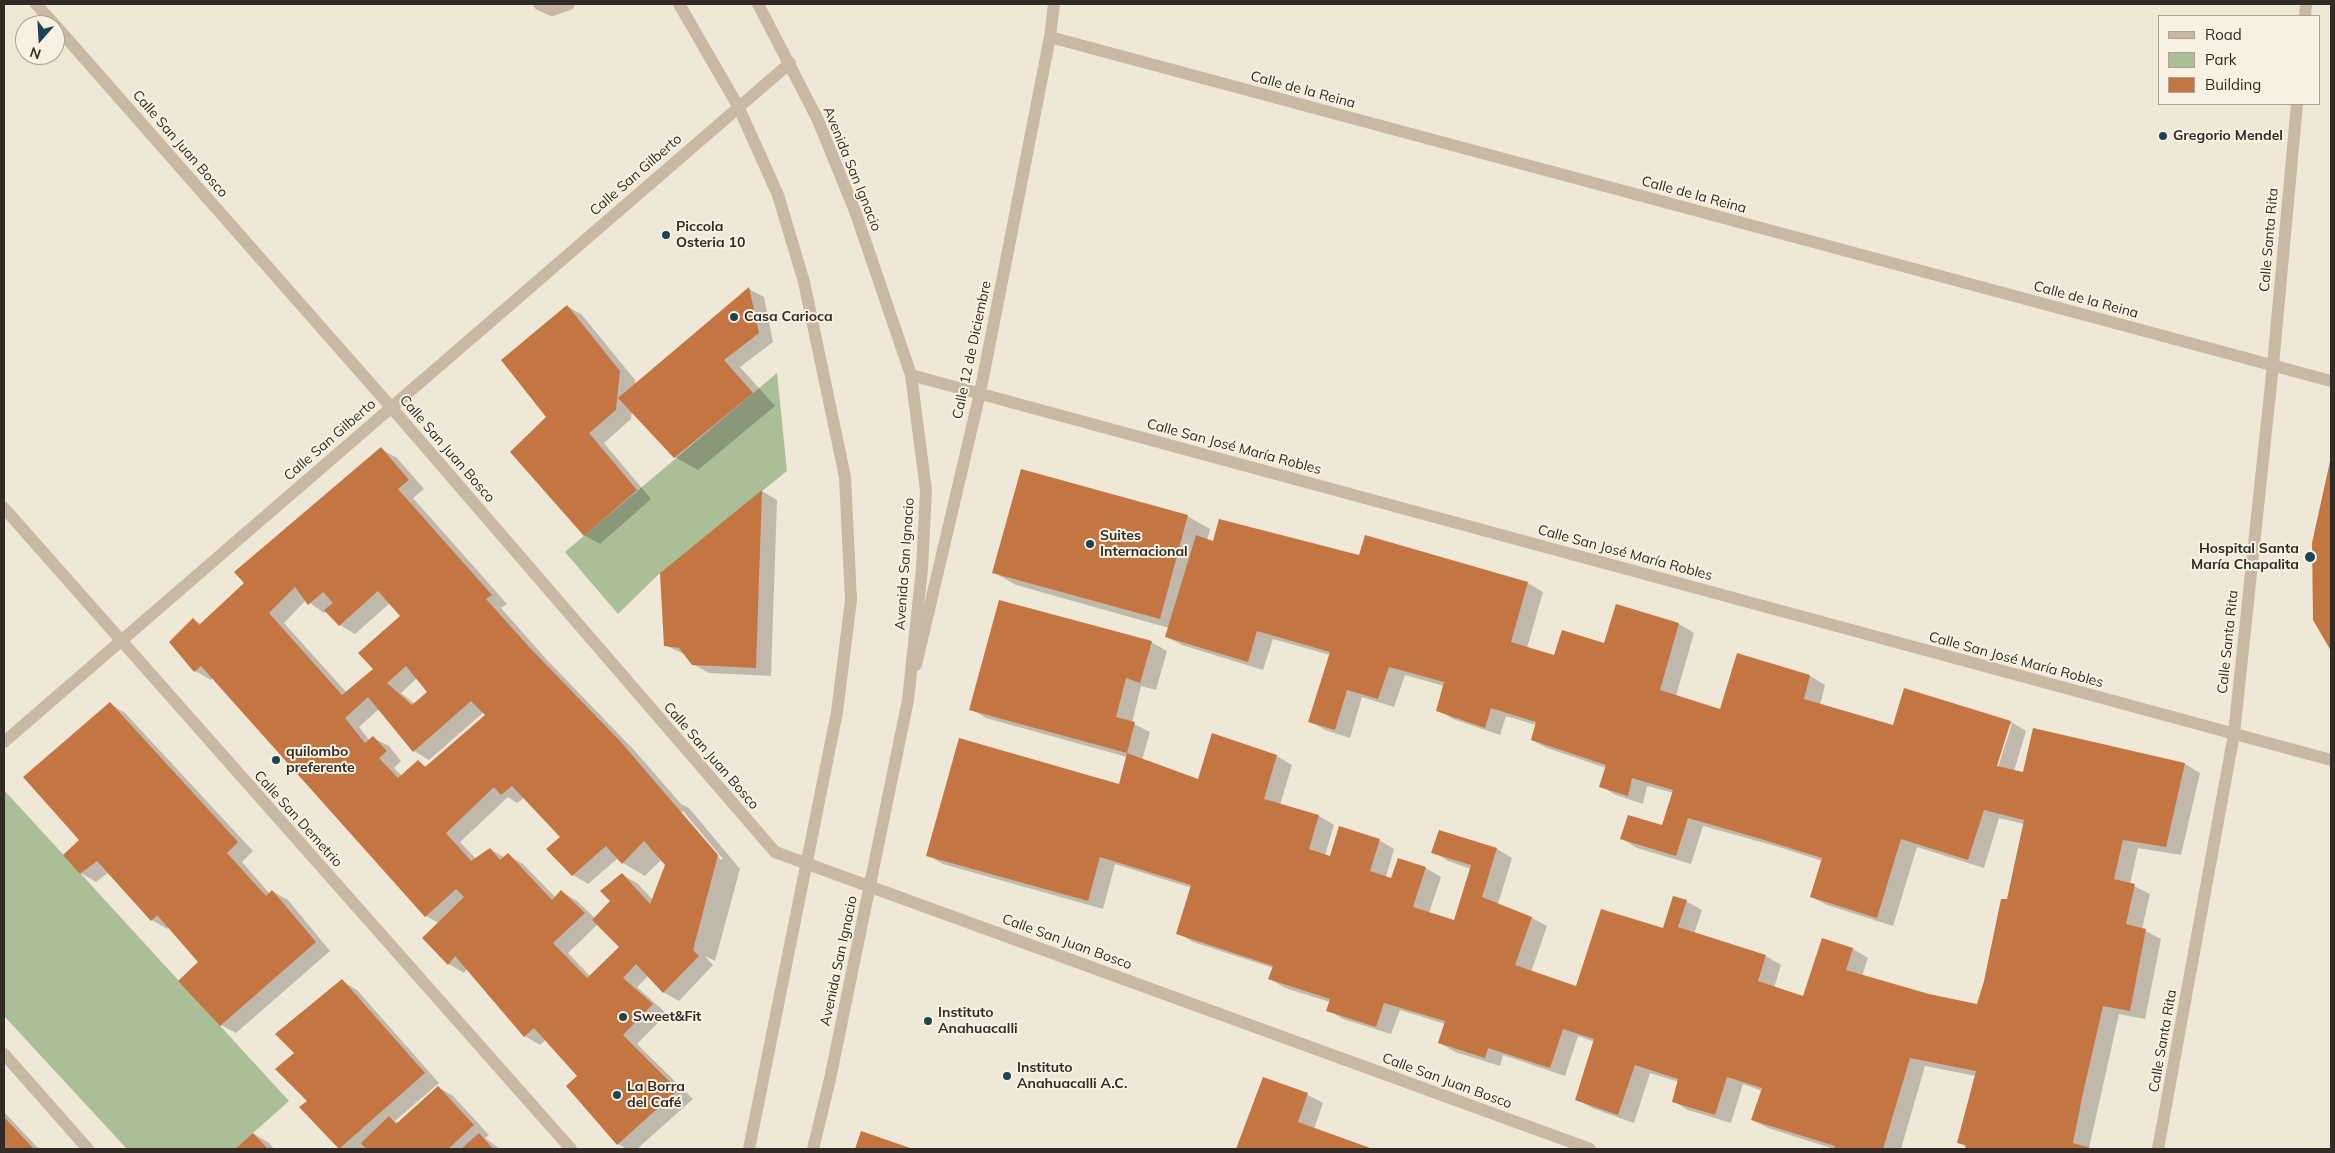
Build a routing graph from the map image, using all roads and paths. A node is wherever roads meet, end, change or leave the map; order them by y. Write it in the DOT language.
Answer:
graph roads {
  1 [pos="36,4"];
  2 [pos="539,4"];
  3 [pos="569,4"];
  4 [pos="680,4"];
  5 [pos="758,4"];
  6 [pos="1054,4"];
  7 [pos="46,15"];
  8 [pos="65,36"];
  9 [pos="1050,37"];
  10 [pos="790,63"];
  11 [pos="2297,105"];
  12 [pos="738,106"];
  13 [pos="2272,365"];
  14 [pos="911,375"];
  15 [pos="2331,381"];
  16 [pos="980,394"];
  17 [pos="391,407"];
  18 [pos="4,508"];
  19 [pos="121,641"];
  20 [pos="908,700"];
  21 [pos="2234,734"];
  22 [pos="4,742"];
  23 [pos="2331,760"];
  24 [pos="807,864"];
  25 [pos="870,886"];
  26 [pos="4,1054"];
  27 [pos="88,1149"];
  28 [pos="571,1149"];
  29 [pos="749,1149"];
  30 [pos="813,1149"];
  31 [pos="1590,1149"];
  32 [pos="2158,1149"];
  1 -- 7 [label="street, Calle San Juan Bosco"];
  2 -- 3 [label="street"];
  4 -- 12 [label="street"];
  5 -- 10 [label="street, Avenida San Ignacio"];
  6 -- 9 [label="street, Calle 12 de Diciembre"];
  8 -- 17 [label="street, Calle San Juan Bosco"];
  9 -- 13 [label="street, Calle de la Reina"];
  9 -- 16 [label="street, Calle 12 de Diciembre"];
  10 -- 12 [label="street, Calle San Gilberto"];
  10 -- 14 [label="street, Avenida San Ignacio"];
  11 -- 13 [label="street, Calle Santa Rita"];
  12 -- 17 [label="street, Calle San Gilberto"];
  12 -- 24 [label="street"];
  13 -- 15 [label="street, Calle de la Reina"];
  13 -- 21 [label="street, Calle Santa Rita"];
  14 -- 16 [label="street, Calle San José María Robles"];
  14 -- 20 [label="street, Avenida San Ignacio"];
  16 -- 20 [label="street, Calle 12 de Diciembre"];
  16 -- 21 [label="street, Calle San José María Robles"];
  17 -- 19 [label="street, Calle San Gilberto"];
  17 -- 24 [label="street, Calle San Juan Bosco"];
  18 -- 19 [label="street, Calle San Demetrio"];
  19 -- 22 [label="street, Calle San Gilberto"];
  19 -- 28 [label="street, Calle San Demetrio"];
  20 -- 25 [label="street, Avenida San Ignacio"];
  21 -- 23 [label="street, Calle San José María Robles"];
  21 -- 32 [label="street, Calle Santa Rita"];
  24 -- 25 [label="street, Calle San Juan Bosco"];
  24 -- 29 [label="street"];
  25 -- 30 [label="street, Avenida San Ignacio"];
  25 -- 31 [label="street, Calle San Juan Bosco"];
  26 -- 27 [label="street"];
}
